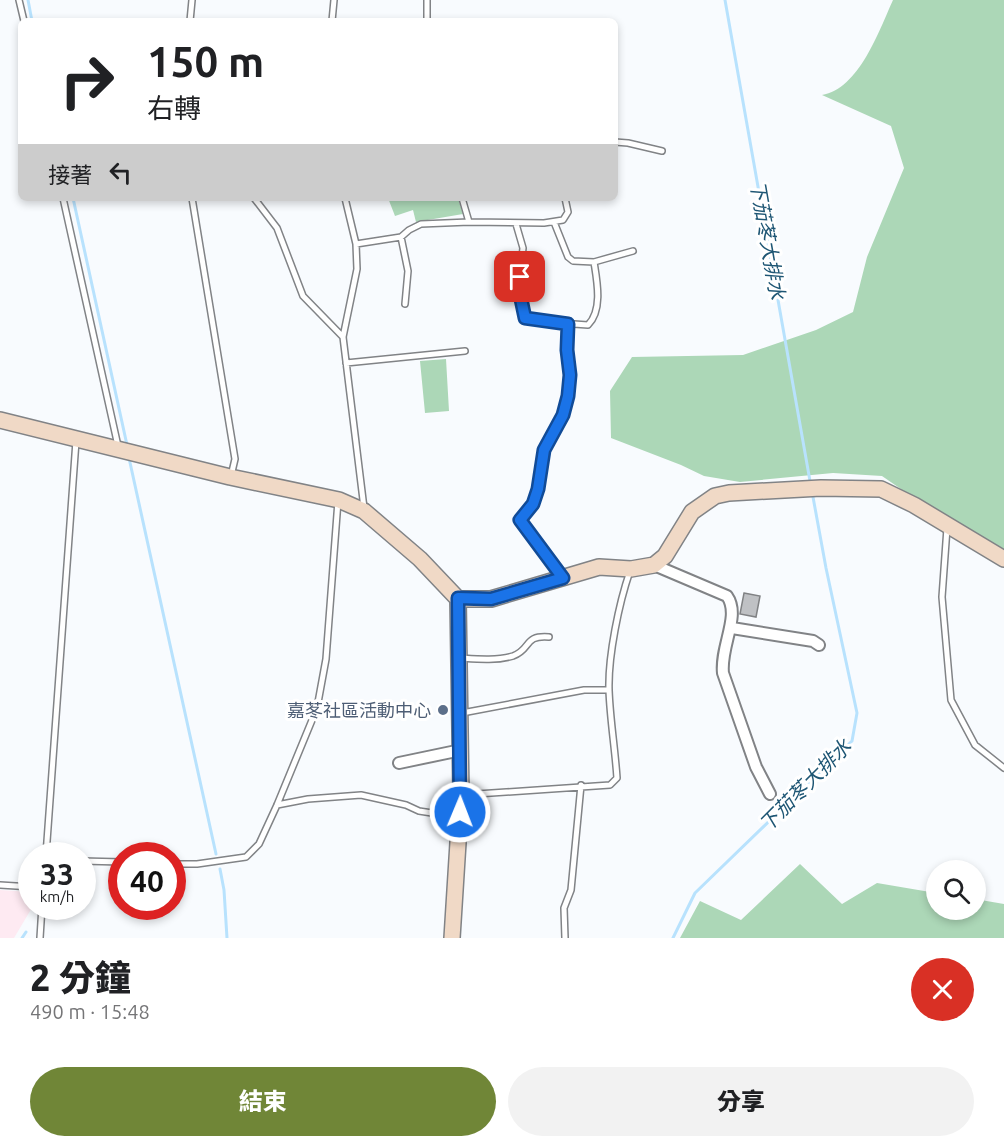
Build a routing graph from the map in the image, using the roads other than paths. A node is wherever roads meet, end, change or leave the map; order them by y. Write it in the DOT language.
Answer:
graph roads {
  1 [pos="19,0"];
  2 [pos="192,0"];
  3 [pos="334,0"];
  4 [pos="427,0"];
  5 [pos="23,18"];
  6 [pos="190,18"];
  7 [pos="332,18"];
  8 [pos="427,18"];
  9 [pos="618,142"];
  10 [pos="662,151"];
  11 [pos="64,201"];
  12 [pos="192,201"];
  13 [pos="256,201"];
  14 [pos="346,201"];
  15 [pos="463,201"];
  16 [pos="566,201"];
  17 [pos="469,222"];
  18 [pos="554,222"];
  19 [pos="516,224"];
  20 [pos="401,237"];
  21 [pos="356,244"];
  22 [pos="633,251"];
  23 [pos="594,262"];
  24 [pos="405,304"];
  25 [pos="568,324"];
  26 [pos="343,337"];
  27 [pos="465,351"];
  28 [pos="346,363"];
  29 [pos="0,420"];
  30 [pos="76,440"];
  31 [pos="127,452"];
  32 [pos="231,477"];
  33 [pos="339,500"];
  34 [pos="364,511"];
  35 [pos="948,526"];
  36 [pos="1004,559"];
  37 [pos="654,565"];
  38 [pos="631,569"];
  39 [pos="563,578"];
  40 [pos="458,598"];
  41 [pos="732,628"];
  42 [pos="549,637"];
  43 [pos="819,645"];
  44 [pos="458,658"];
  45 [pos="609,690"];
  46 [pos="460,713"];
  47 [pos="461,750"];
  48 [pos="399,762"];
  49 [pos="1004,768"];
  50 [pos="581,785"];
  51 [pos="770,794"];
  52 [pos="461,795"];
  53 [pos="277,805"];
  54 [pos="460,812"];
  55 [pos="47,842"];
  56 [pos="186,864"];
  57 [pos="0,885"];
  58 [pos="18,886"];
  59 [pos="41,920"];
  60 [pos="40,938"];
  61 [pos="452,938"];
  62 [pos="565,938"];
  1 -- 5 [label="lane"];
  2 -- 6 [label="lane"];
  3 -- 7 [label="lane"];
  4 -- 8 [label="lane"];
  9 -- 10 [label="lane"];
  11 -- 31 [label="lane"];
  12 -- 32 [label="lane"];
  13 -- 26 [label="lane"];
  14 -- 21 [label="lane"];
  15 -- 17 [label="lane"];
  16 -- 18 [label="lane"];
  17 -- 19 [label="lane"];
  17 -- 20 [label="lane"];
  18 -- 19 [label="lane"];
  18 -- 23 [label="lane"];
  19 -- 25 [label="lane"];
  20 -- 21 [label="lane"];
  20 -- 24 [label="lane"];
  21 -- 26 [label="lane"];
  22 -- 23 [label="lane"];
  23 -- 25 [label="lane"];
  25 -- 39 [label="lane"];
  26 -- 28 [label="lane"];
  27 -- 28 [label="lane"];
  28 -- 34 [label="lane"];
  29 -- 30 [label="street"];
  30 -- 31 [label="street"];
  30 -- 55 [label="lane"];
  31 -- 32 [label="street"];
  32 -- 33 [label="street"];
  33 -- 34 [label="street"];
  33 -- 53 [label="lane"];
  34 -- 40 [label="street"];
  35 -- 36 [label="street"];
  35 -- 37 [label="street"];
  35 -- 49 [label="lane"];
  37 -- 38 [label="street"];
  37 -- 41 [label="street"];
  38 -- 39 [label="street"];
  38 -- 45 [label="lane"];
  39 -- 40 [label="street"];
  40 -- 44 [label="street"];
  41 -- 43 [label="street"];
  41 -- 51 [label="street"];
  42 -- 44 [label="lane"];
  44 -- 46 [label="street"];
  45 -- 46 [label="lane"];
  45 -- 50 [label="lane"];
  46 -- 47 [label="street"];
  47 -- 48 [label="street"];
  47 -- 52 [label="street"];
  50 -- 52 [label="lane"];
  50 -- 62 [label="lane"];
  52 -- 54 [label="street"];
  53 -- 54 [label="lane"];
  53 -- 56 [label="lane"];
  54 -- 61 [label="street"];
  57 -- 58 [label="lane"];
  59 -- 60 [label="lane"];
}
